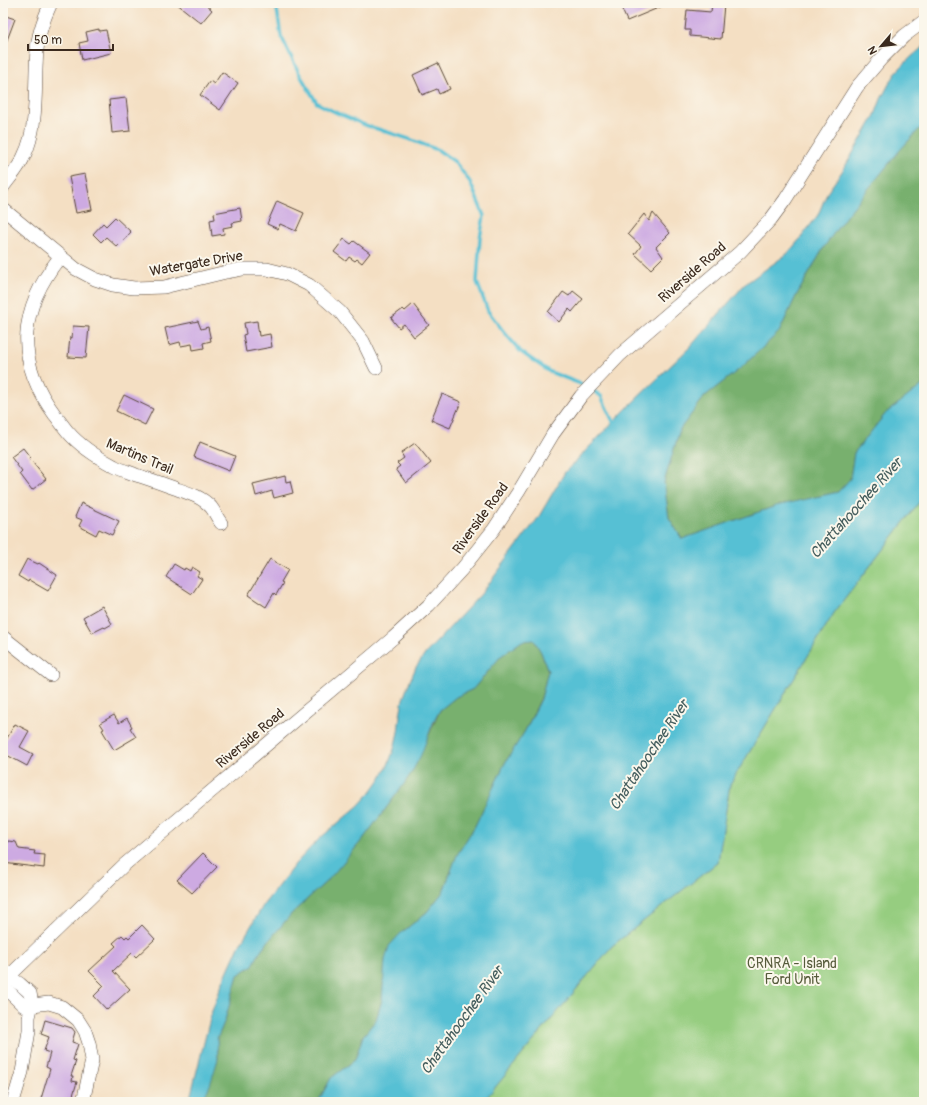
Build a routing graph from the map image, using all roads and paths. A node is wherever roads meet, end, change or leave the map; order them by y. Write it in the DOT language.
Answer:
graph roads {
  1 [pos="51,3"];
  2 [pos="924,21"];
  3 [pos="3,187"];
  4 [pos="3,209"];
  5 [pos="60,257"];
  6 [pos="376,368"];
  7 [pos="221,523"];
  8 [pos="3,637"];
  9 [pos="51,675"];
  10 [pos="3,980"];
  11 [pos="32,1004"];
  12 [pos="13,1102"];
  13 [pos="83,1102"];
  1 -- 3 [label="street"];
  2 -- 10 [label="street, Riverside Road"];
  4 -- 5 [label="street, Watergate Drive"];
  5 -- 6 [label="street, Watergate Drive"];
  5 -- 7 [label="street, Martins Trail"];
  8 -- 9 [label="street"];
  10 -- 11 [label="street"];
  11 -- 12 [label="street"];
  11 -- 13 [label="street"];
}
